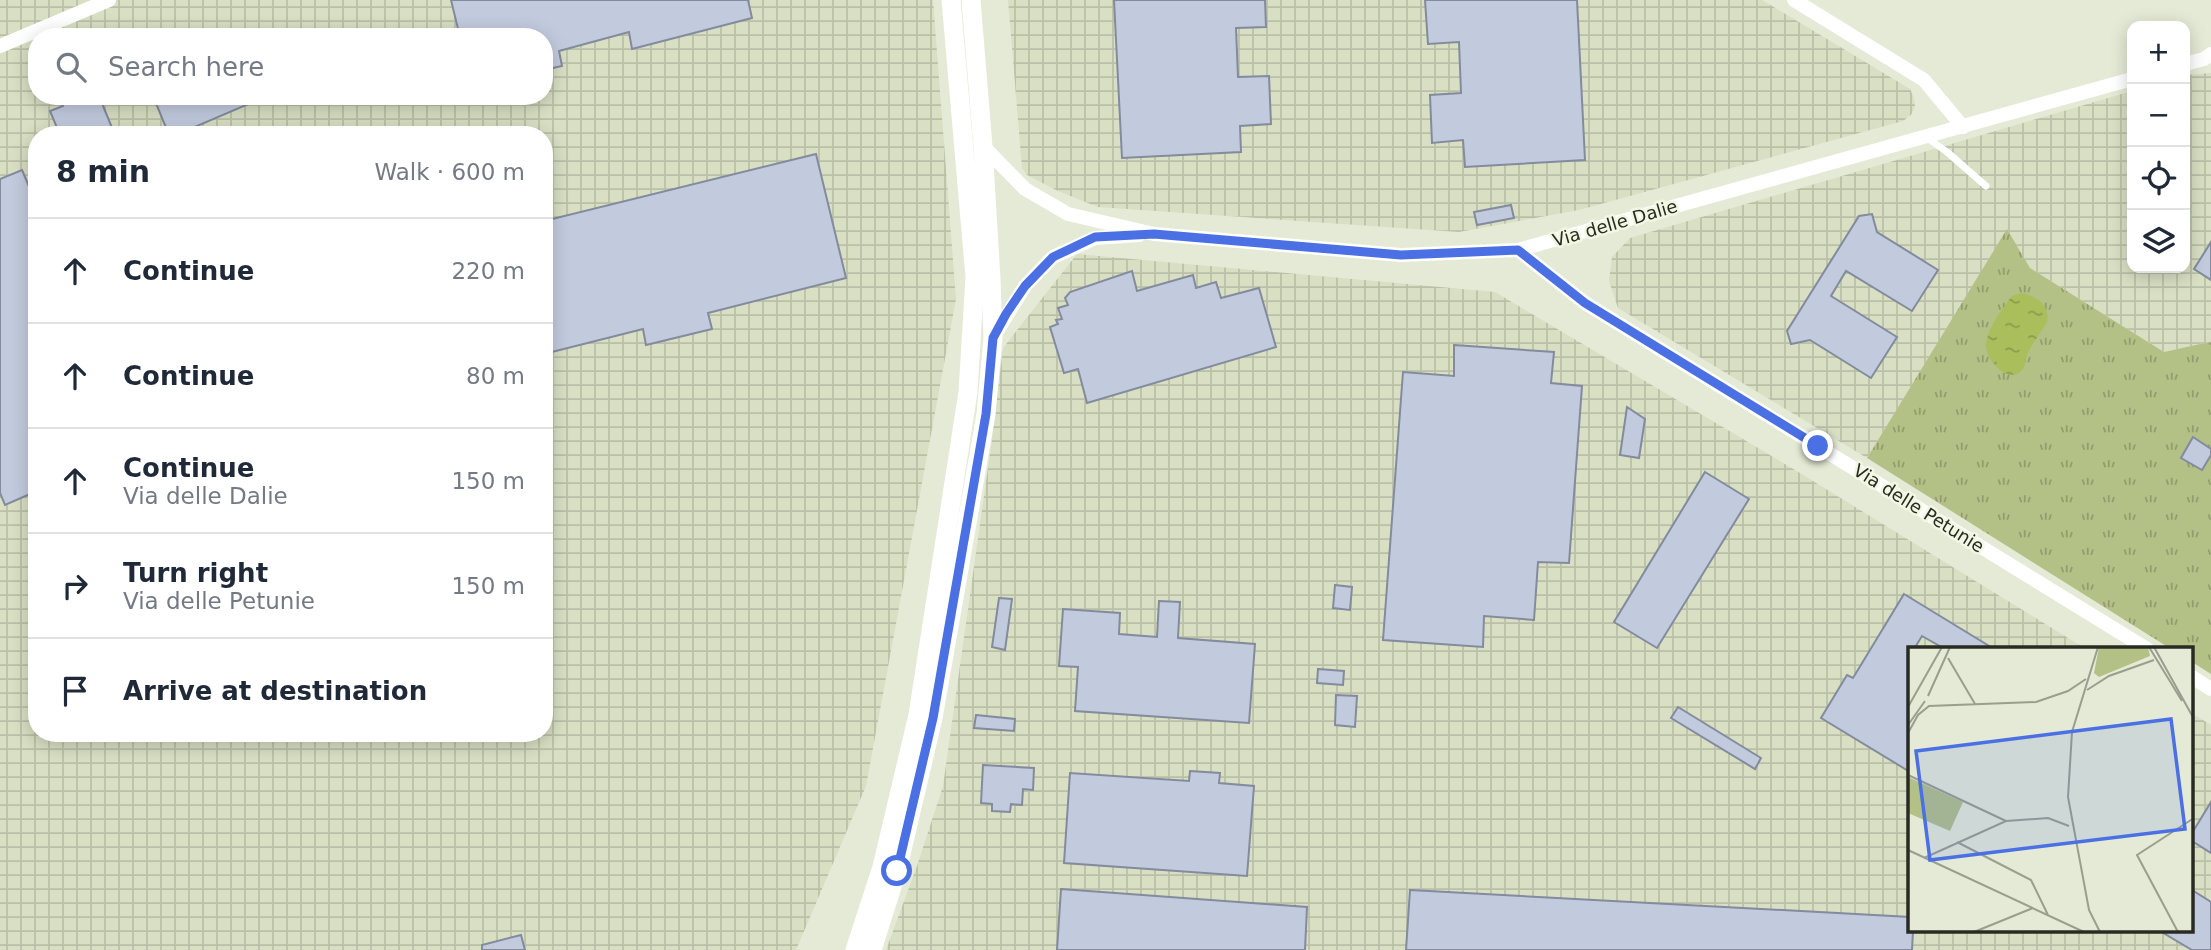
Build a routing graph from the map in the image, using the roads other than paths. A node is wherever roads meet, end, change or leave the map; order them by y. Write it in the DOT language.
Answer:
graph roads {
  1 [pos="109,0"];
  2 [pos="951,0"];
  3 [pos="971,0"];
  4 [pos="1794,0"];
  5 [pos="43,28"];
  6 [pos="28,34"];
  7 [pos="0,46"];
  8 [pos="2211,54"];
  9 [pos="2190,63"];
  10 [pos="2127,80"];
  11 [pos="1963,127"];
  12 [pos="1925,137"];
  13 [pos="983,146"];
  14 [pos="1986,186"];
  15 [pos="1154,234"];
  16 [pos="1518,250"];
  17 [pos="993,338"];
  18 [pos="2144,647"];
  19 [pos="2194,678"];
  20 [pos="2211,689"];
  21 [pos="855,950"];
  22 [pos="872,950"];
  1 -- 5 [label="street"];
  2 -- 21 [label="main road"];
  3 -- 13 [label="main road"];
  4 -- 11 [label="street"];
  6 -- 7 [label="street"];
  8 -- 9 [label="street"];
  10 -- 11 [label="street, Via delle Dalie"];
  11 -- 12 [label="street, Via delle Dalie"];
  12 -- 14 [label="lane"];
  12 -- 16 [label="street, Via delle Dalie"];
  13 -- 15 [label="street, Via delle Dalie"];
  13 -- 17 [label="main road"];
  15 -- 16 [label="street, Via delle Dalie"];
  15 -- 17 [label="street"];
  16 -- 18 [label="street, Via delle Petunie"];
  17 -- 22 [label="main road"];
  19 -- 20 [label="street"];
}
